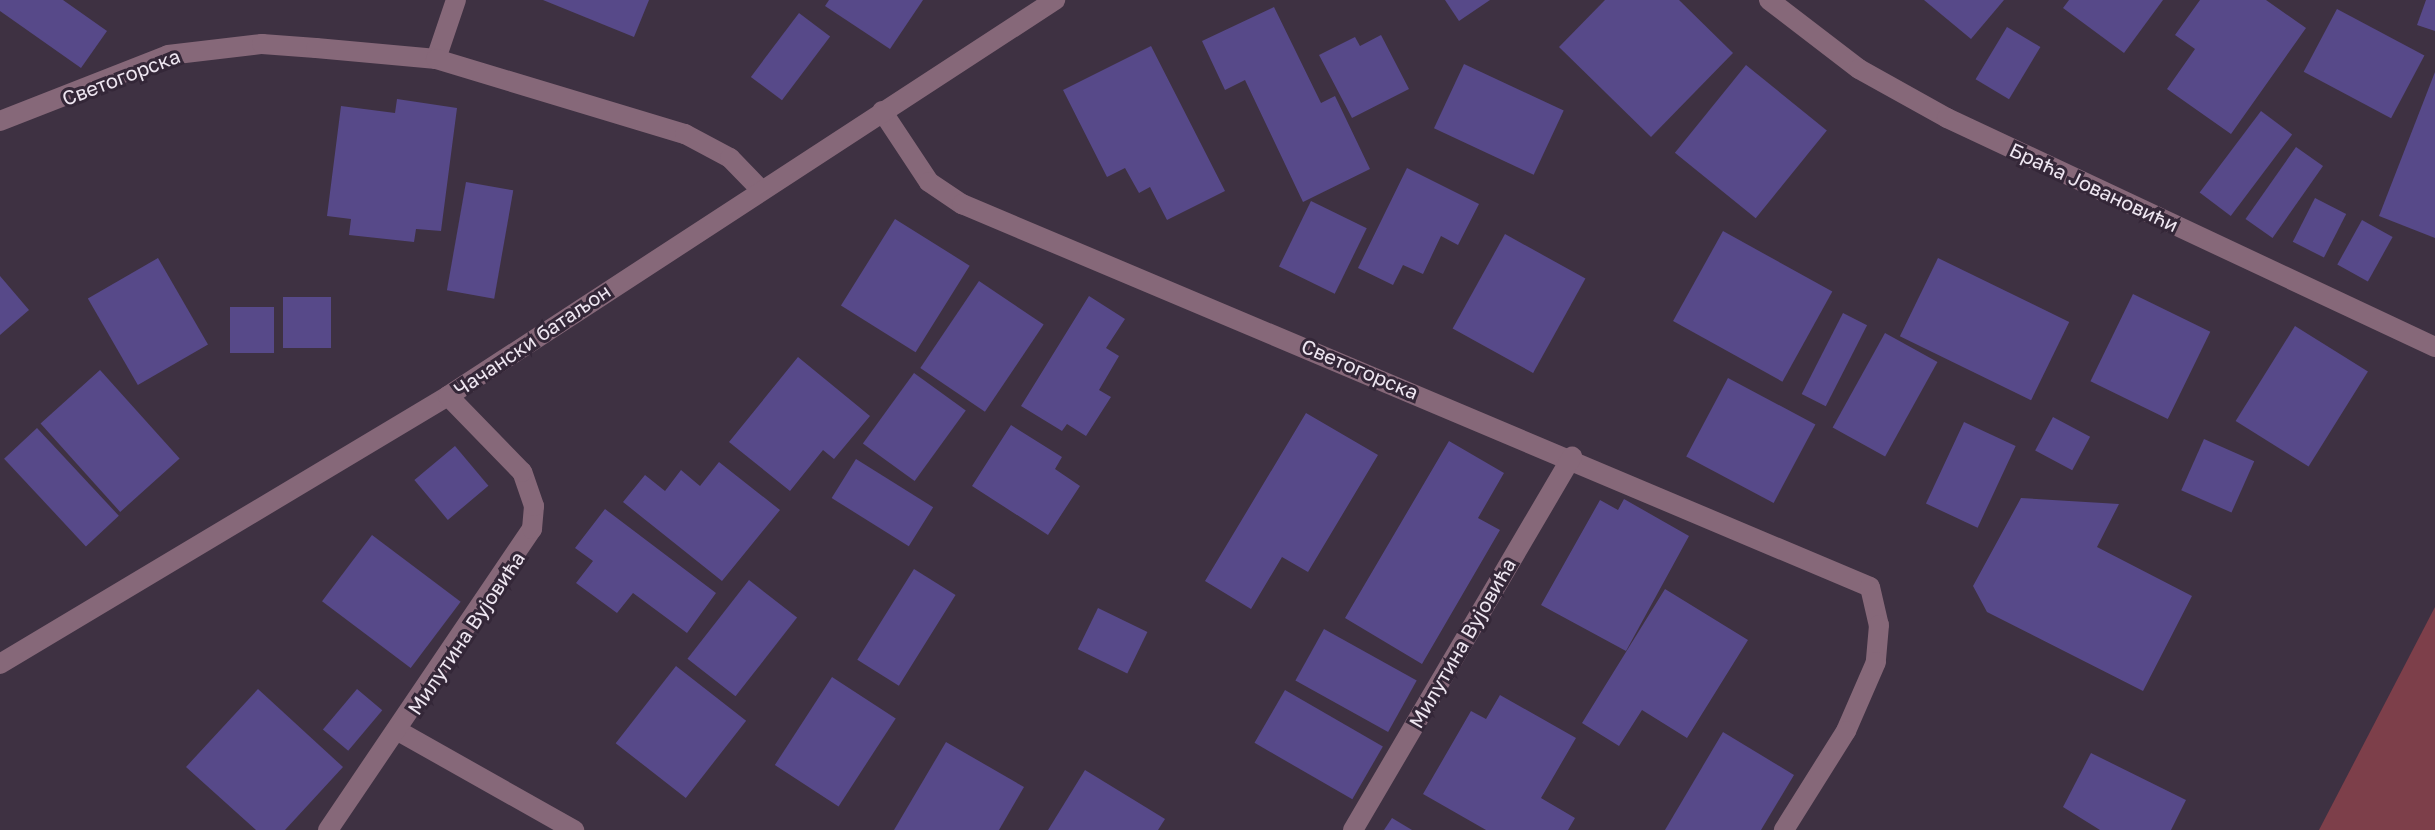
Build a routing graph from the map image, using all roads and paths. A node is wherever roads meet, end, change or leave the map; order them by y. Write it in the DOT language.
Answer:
graph roads {
  1 [pos="456,0"];
  2 [pos="1055,0"];
  3 [pos="1769,0"];
  4 [pos="436,59"];
  5 [pos="882,111"];
  6 [pos="0,121"];
  7 [pos="760,189"];
  8 [pos="2435,347"];
  9 [pos="448,396"];
  10 [pos="1572,457"];
  11 [pos="0,664"];
  12 [pos="400,732"];
  13 [pos="328,830"];
  14 [pos="574,830"];
  15 [pos="1353,830"];
  16 [pos="1784,830"];
  1 -- 4 [label="street"];
  2 -- 5 [label="street, Чачански батаљон"];
  3 -- 8 [label="street, Браћа Јовановићи"];
  4 -- 6 [label="street, Светогорска"];
  4 -- 7 [label="street, Светогорска"];
  5 -- 7 [label="street, Чачански батаљон"];
  5 -- 10 [label="street, Светогорска"];
  7 -- 9 [label="street, Чачански батаљон"];
  9 -- 11 [label="street, Чачански батаљон"];
  9 -- 12 [label="street, Милутина Вујовића"];
  10 -- 15 [label="street, Милутина Вујовића"];
  10 -- 16 [label="street, Светогорска"];
  12 -- 13 [label="street, Милутина Вујовића"];
  12 -- 14 [label="street"];
}
